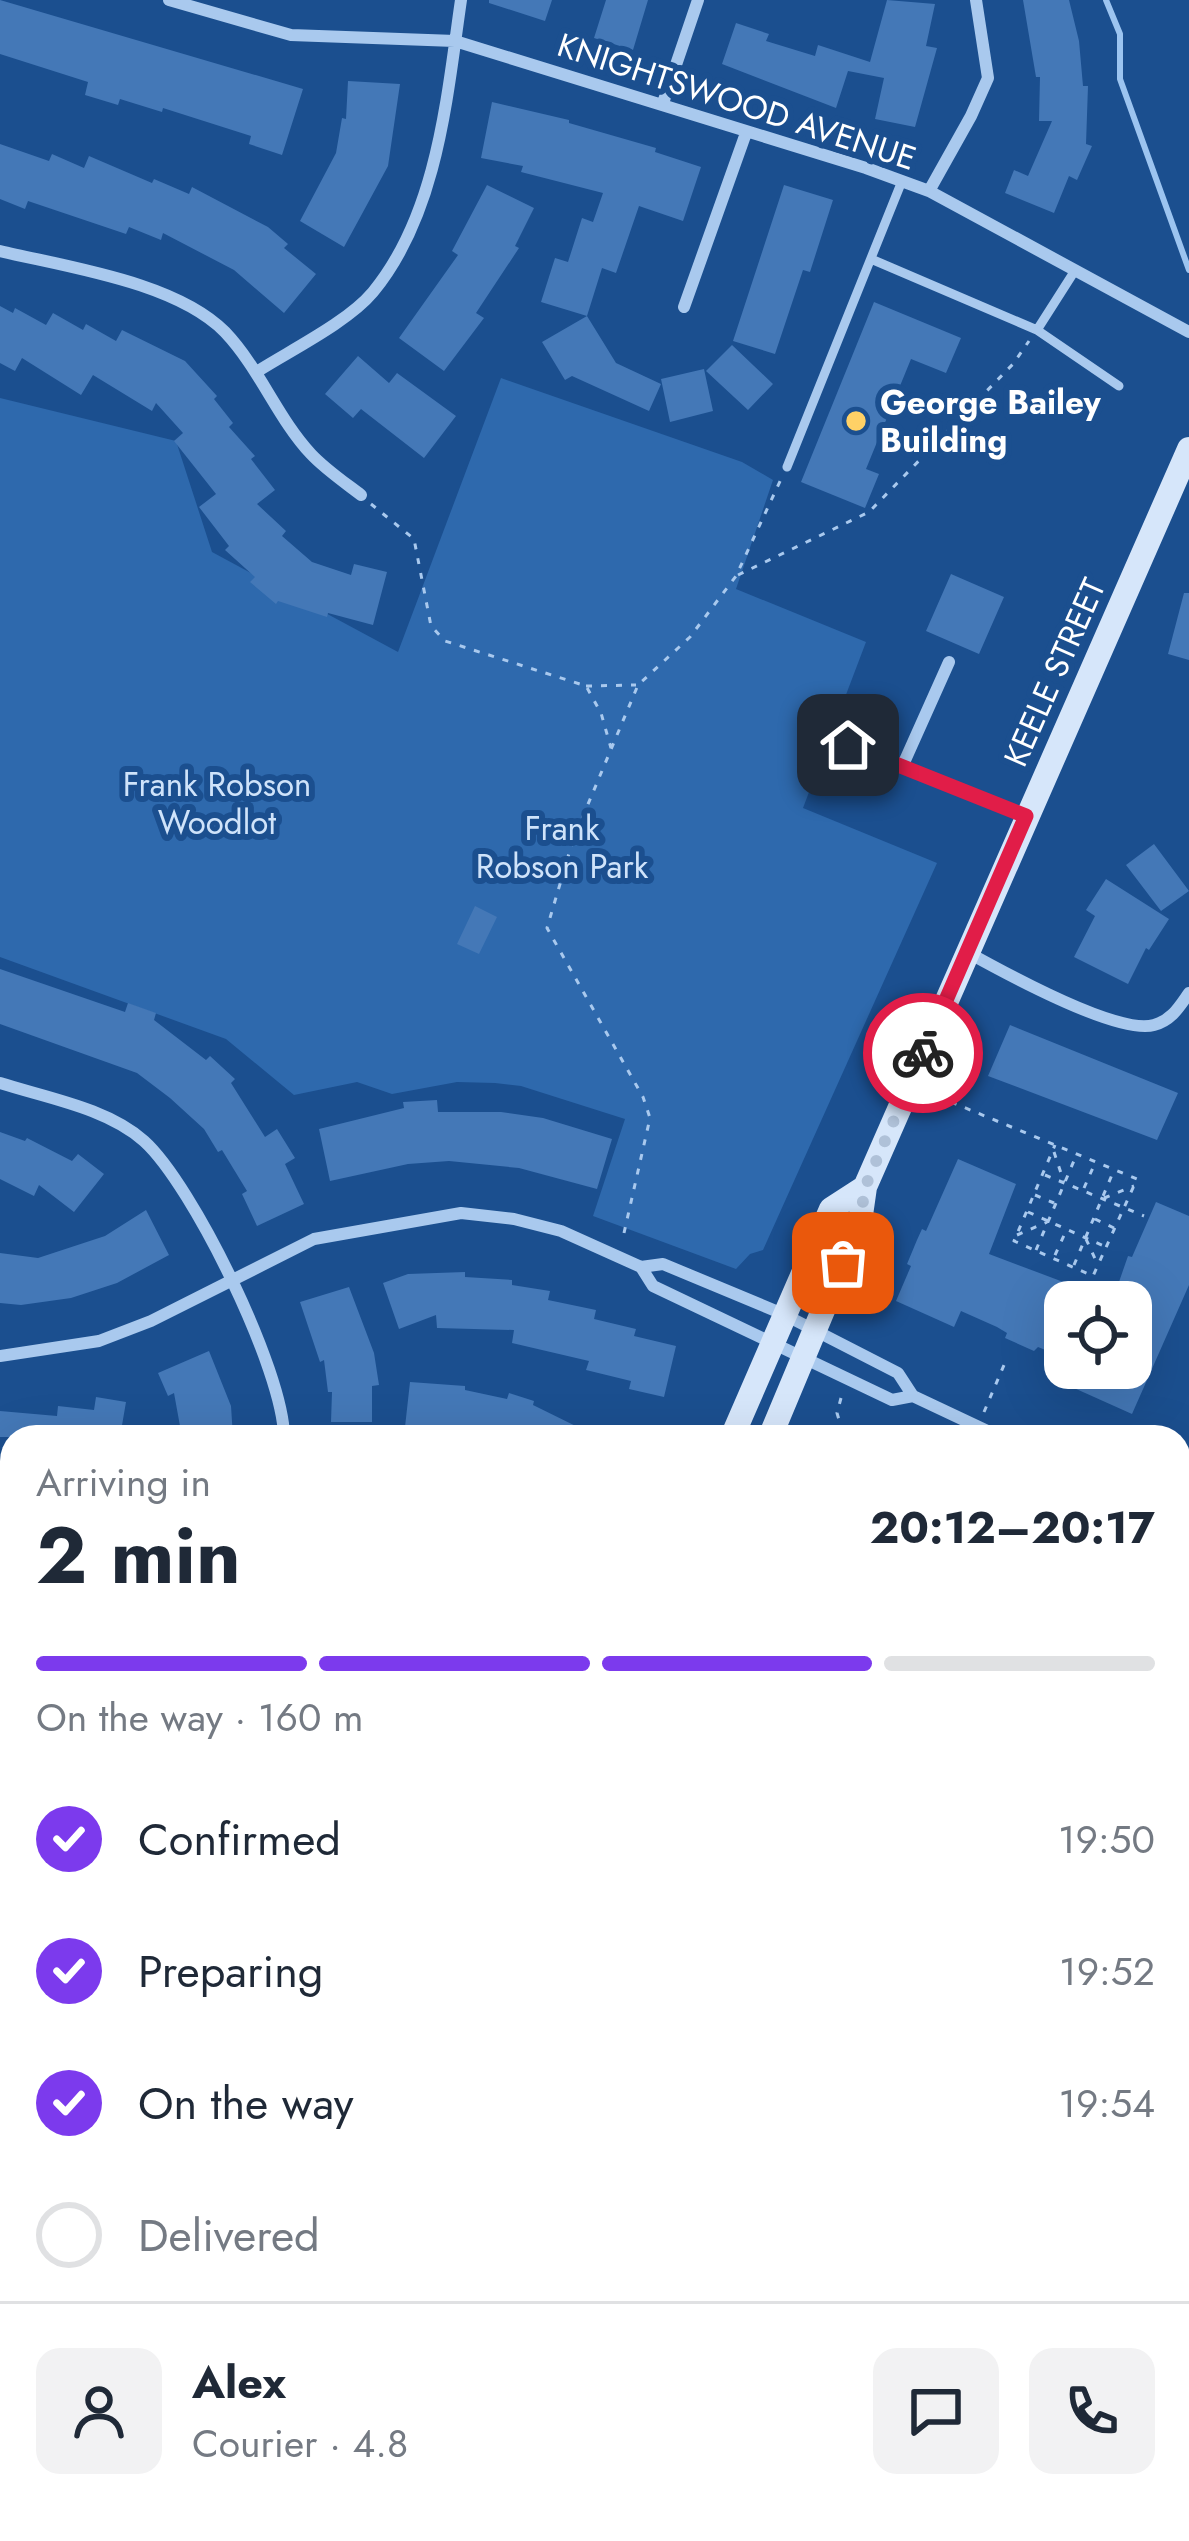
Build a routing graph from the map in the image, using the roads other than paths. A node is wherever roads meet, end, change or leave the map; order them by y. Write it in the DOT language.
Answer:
graph roads {
  1 [pos="169,0"];
  2 [pos="461,0"];
  3 [pos="698,0"];
  4 [pos="976,0"];
  5 [pos="455,40"];
  6 [pos="663,103"];
  7 [pos="746,133"];
  8 [pos="902,181"];
  9 [pos="929,191"];
  10 [pos="0,251"];
  11 [pos="871,259"];
  12 [pos="1074,272"];
  13 [pos="684,307"];
  14 [pos="1037,330"];
  15 [pos="1189,332"];
  16 [pos="258,371"];
  17 [pos="1119,386"];
  18 [pos="1189,449"];
  19 [pos="787,467"];
  20 [pos="361,495"];
  21 [pos="949,662"];
  22 [pos="848,745"];
  23 [pos="902,767"];
  24 [pos="1026,816"];
  25 [pos="966,952"];
  26 [pos="1189,994"];
  27 [pos="0,1083"];
  28 [pos="865,1187"];
  29 [pos="641,1267"];
  30 [pos="232,1280"];
  31 [pos="783,1314"];
  32 [pos="815,1330"];
  33 [pos="770,1344"];
  34 [pos="0,1356"];
  35 [pos="802,1359"];
  36 [pos="913,1396"];
  37 [pos="284,1425"];
  38 [pos="737,1425"];
  39 [pos="775,1425"];
  40 [pos="973,1425"];
  1 -- 5 [label="street, KNIGHTSWOOD AVENUE"];
  2 -- 5 [label="street"];
  3 -- 6 [label="street"];
  4 -- 9 [label="street"];
  5 -- 6 [label="street, KNIGHTSWOOD AVENUE"];
  5 -- 16 [label="street"];
  6 -- 7 [label="street, KNIGHTSWOOD AVENUE"];
  7 -- 8 [label="street, KNIGHTSWOOD AVENUE"];
  7 -- 13 [label="street"];
  8 -- 9 [label="street, KNIGHTSWOOD AVENUE"];
  8 -- 11 [label="lane"];
  9 -- 12 [label="street, KNIGHTSWOOD AVENUE"];
  10 -- 16 [label="street"];
  11 -- 14 [label="lane"];
  11 -- 19 [label="lane"];
  12 -- 14 [label="lane"];
  12 -- 15 [label="street, KNIGHTSWOOD AVENUE"];
  14 -- 17 [label="lane"];
  16 -- 20 [label="street"];
  18 -- 24 [label="main road, KEELE STREET"];
  21 -- 23 [label="street"];
  22 -- 23 [label="street"];
  23 -- 24 [label="street"];
  24 -- 25 [label="main road, KEELE STREET"];
  25 -- 26 [label="street"];
  25 -- 28 [label="main road, KEELE STREET"];
  27 -- 30 [label="street"];
  28 -- 31 [label="main road, KEELE STREET"];
  28 -- 32 [label="main road, KEELE STREET"];
  29 -- 30 [label="street"];
  29 -- 31 [label="street"];
  29 -- 33 [label="street"];
  30 -- 34 [label="street"];
  30 -- 37 [label="street"];
  31 -- 32 [label="street"];
  31 -- 33 [label="main road, KEELE STREET"];
  32 -- 35 [label="main road, KEELE STREET"];
  32 -- 36 [label="street"];
  33 -- 35 [label="street"];
  33 -- 38 [label="main road, KEELE STREET"];
  35 -- 36 [label="street"];
  35 -- 39 [label="main road, KEELE STREET"];
  36 -- 40 [label="street"];
}
